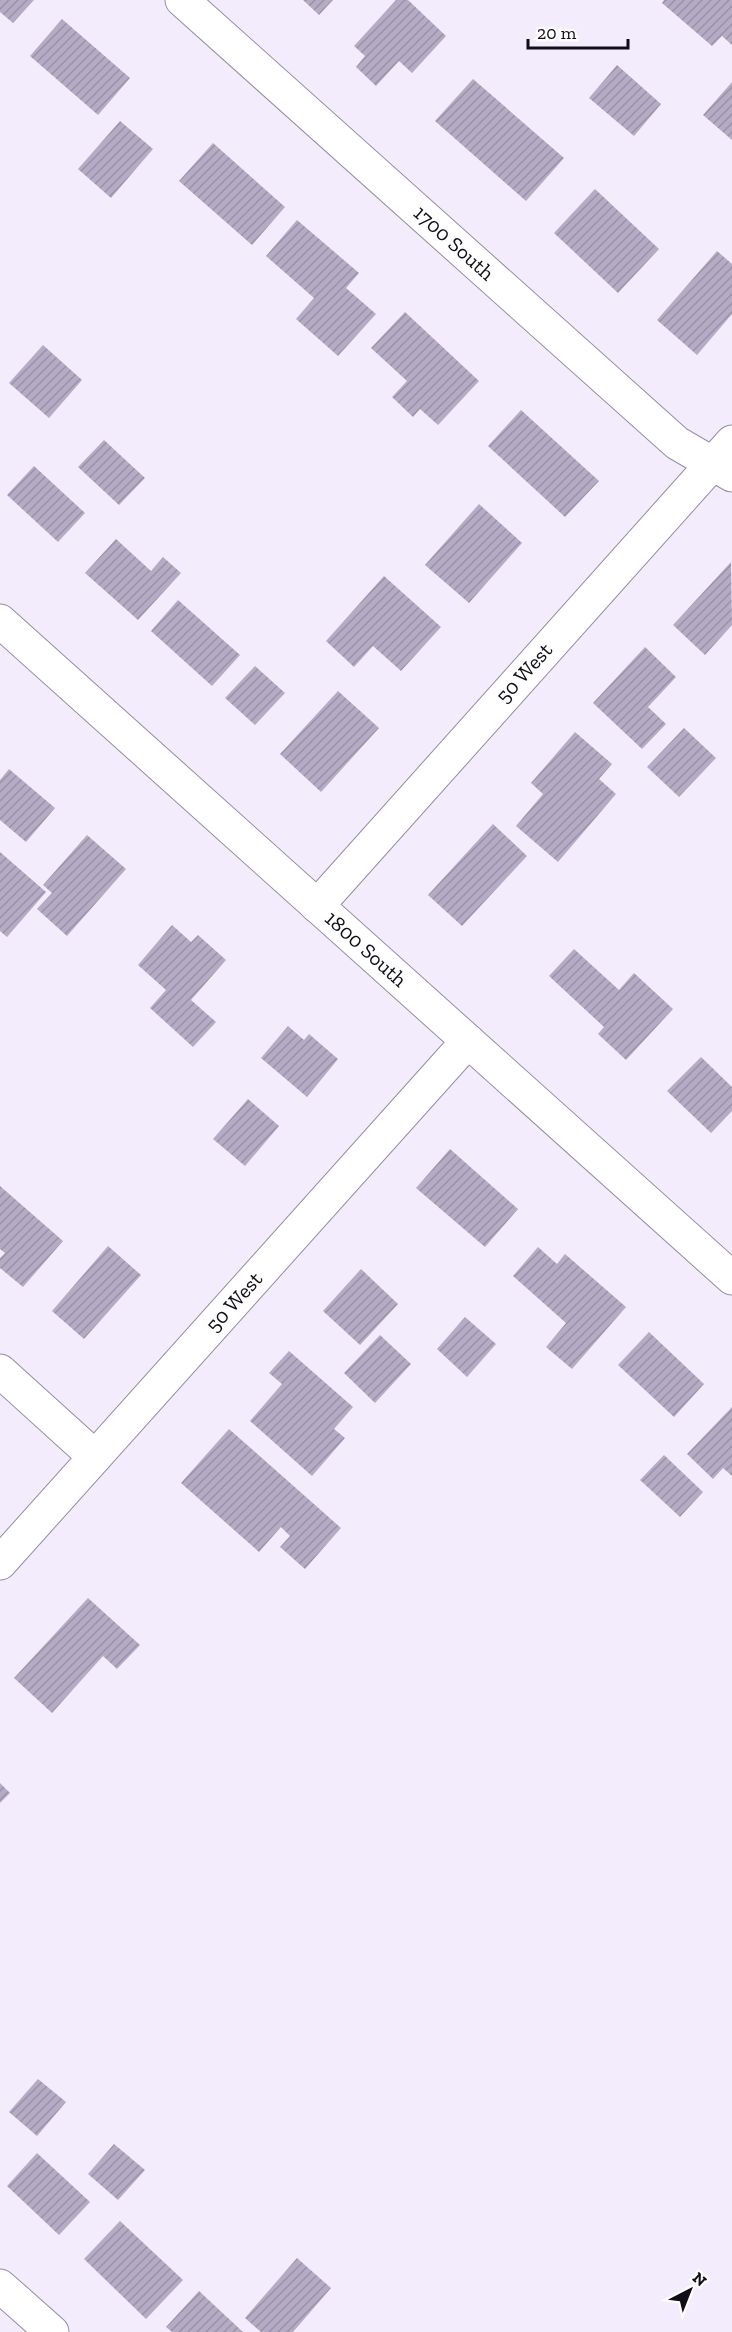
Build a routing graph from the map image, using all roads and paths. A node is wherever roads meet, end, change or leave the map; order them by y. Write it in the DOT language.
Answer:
graph roads {
  1 [pos="182,0"];
  2 [pos="725,460"];
  3 [pos="0,621"];
  4 [pos="317,906"];
  5 [pos="468,1041"];
  6 [pos="732,1278"];
  7 [pos="0,1371"];
  8 [pos="95,1457"];
  9 [pos="0,1563"];
  10 [pos="0,2286"];
  11 [pos="52,2332"];
  1 -- 2 [label="street, 1700 South"];
  2 -- 4 [label="street, 50 West"];
  3 -- 4 [label="street, 1800 South"];
  4 -- 5 [label="street, 1800 South"];
  5 -- 6 [label="street, 1800 South"];
  5 -- 8 [label="street, 50 West"];
  7 -- 8 [label="street"];
  8 -- 9 [label="street, 50 West"];
  10 -- 11 [label="street"];
}
